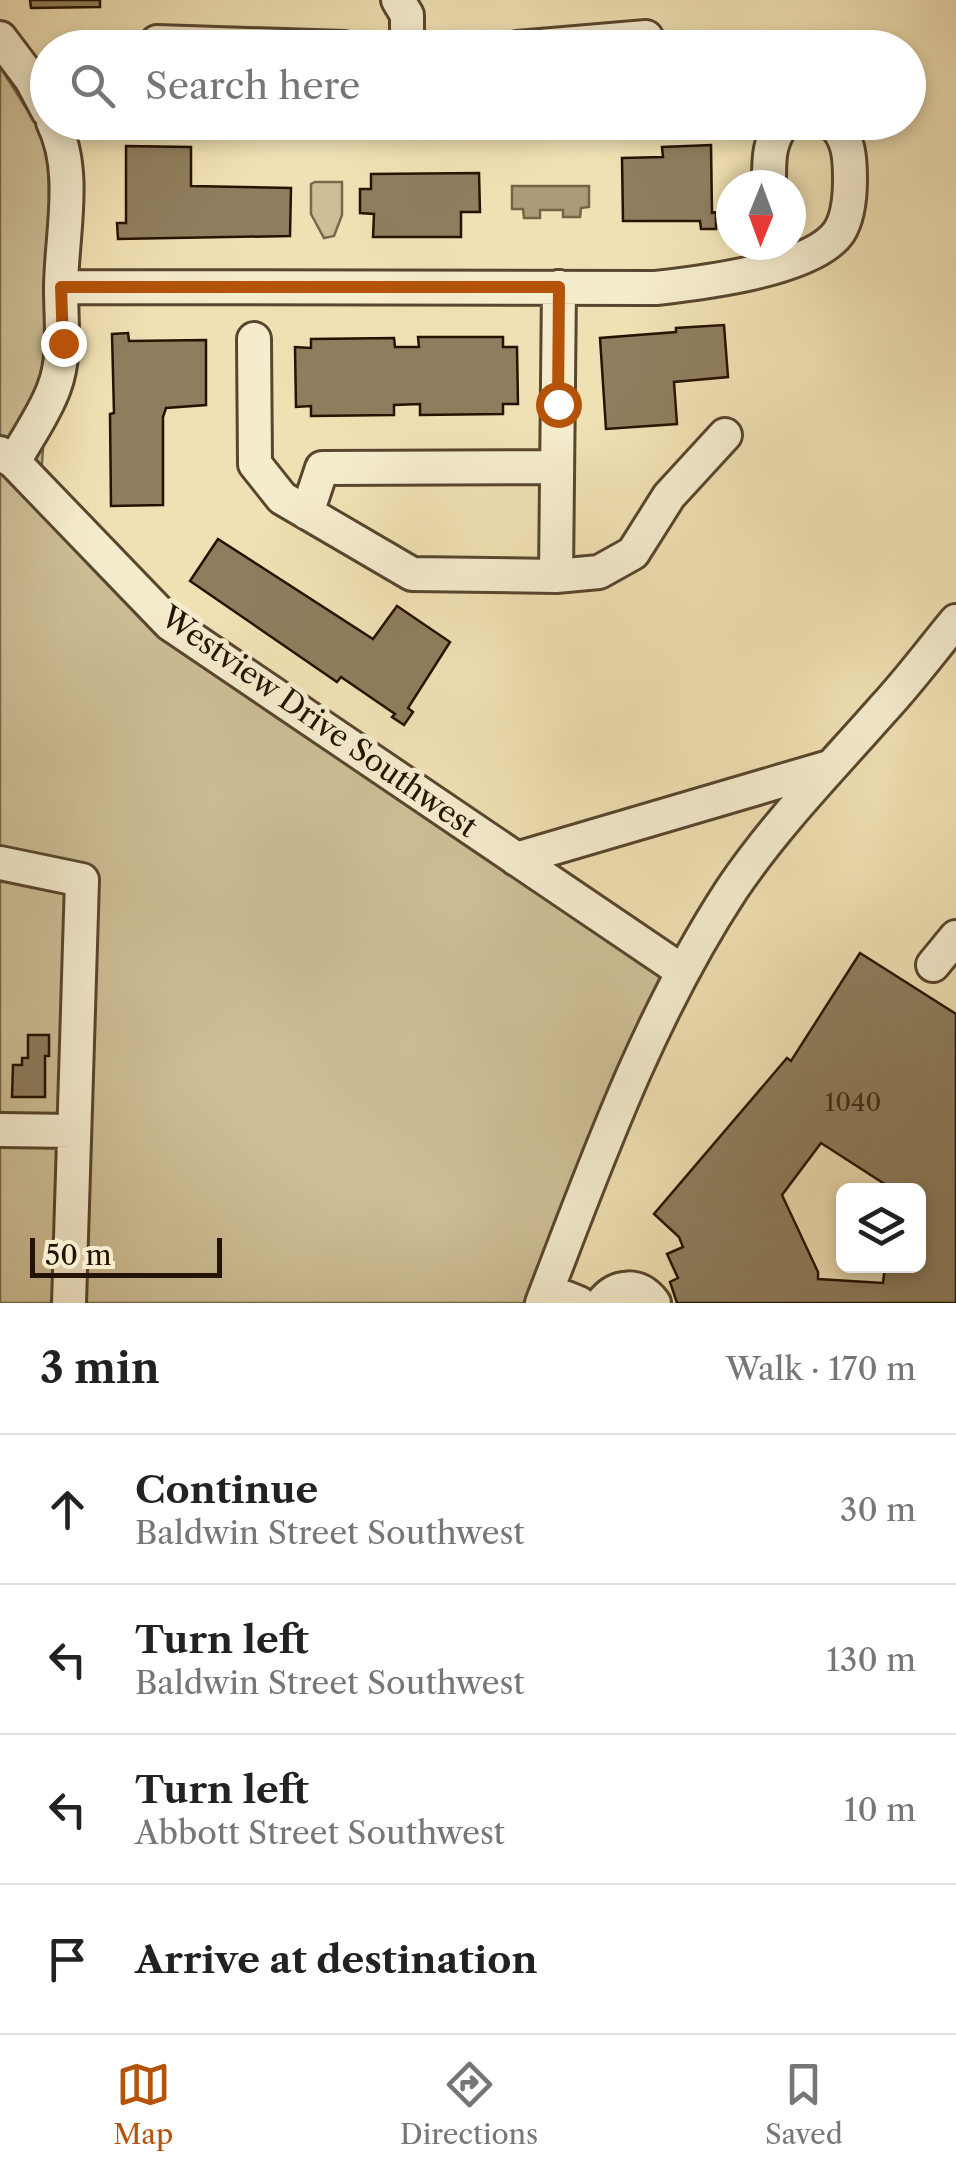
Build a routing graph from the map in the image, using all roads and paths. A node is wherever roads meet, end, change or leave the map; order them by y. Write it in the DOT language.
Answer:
graph roads {
  1 [pos="0,38"];
  2 [pos="30,76"];
  3 [pos="60,140"];
  4 [pos="772,140"];
  5 [pos="846,140"];
  6 [pos="768,170"];
  7 [pos="806,254"];
  8 [pos="759,260"];
  9 [pos="61,287"];
  10 [pos="559,287"];
  11 [pos="254,339"];
  12 [pos="725,435"];
  13 [pos="7,458"];
  14 [pos="557,467"];
  15 [pos="308,513"];
  16 [pos="556,576"];
  17 [pos="956,621"];
  18 [pos="830,767"];
  19 [pos="516,859"];
  20 [pos="0,863"];
  21 [pos="956,937"];
  22 [pos="933,965"];
  23 [pos="682,971"];
  24 [pos="0,1130"];
  25 [pos="73,1130"];
  26 [pos="545,1296"];
  27 [pos="69,1303"];
  28 [pos="579,1303"];
  29 [pos="602,1303"];
  30 [pos="654,1303"];
  1 -- 2 [label="street"];
  3 -- 9 [label="street"];
  4 -- 6 [label="street"];
  5 -- 7 [label="street"];
  8 -- 10 [label="street"];
  9 -- 10 [label="street"];
  9 -- 13 [label="street"];
  10 -- 14 [label="street"];
  11 -- 15 [label="street"];
  12 -- 16 [label="street"];
  13 -- 19 [label="street, Westview Drive Southwest"];
  14 -- 15 [label="street"];
  14 -- 16 [label="street"];
  15 -- 16 [label="street"];
  17 -- 18 [label="street"];
  18 -- 19 [label="street"];
  18 -- 23 [label="street"];
  19 -- 23 [label="street, Westview Drive Southwest"];
  20 -- 25 [label="street"];
  21 -- 22 [label="street"];
  23 -- 26 [label="street"];
  24 -- 25 [label="street"];
  25 -- 27 [label="street"];
  26 -- 28 [label="street"];
  29 -- 30 [label="street"];
}
